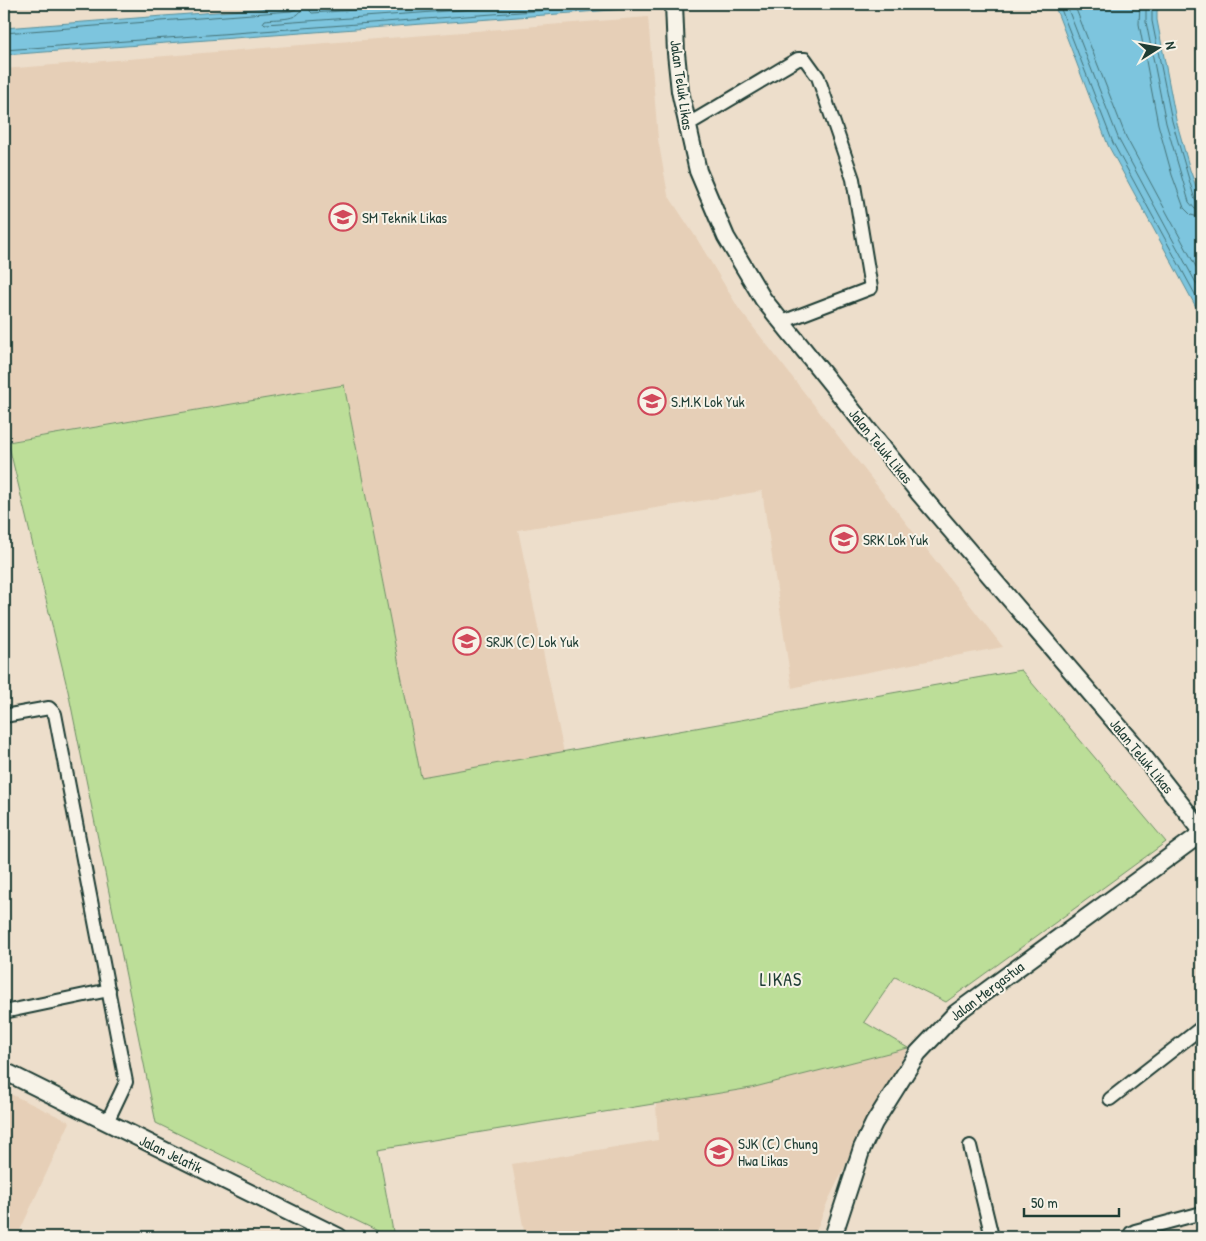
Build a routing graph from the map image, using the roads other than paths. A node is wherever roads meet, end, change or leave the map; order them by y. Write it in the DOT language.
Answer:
graph roads {
  1 [pos="674,6"];
  2 [pos="687,125"];
  3 [pos="782,322"];
  4 [pos="4,716"];
  5 [pos="1202,832"];
  6 [pos="109,990"];
  7 [pos="4,1012"];
  8 [pos="1202,1027"];
  9 [pos="4,1071"];
  10 [pos="1110,1099"];
  11 [pos="107,1122"];
  12 [pos="970,1146"];
  13 [pos="1202,1213"];
  14 [pos="339,1237"];
  15 [pos="832,1237"];
  16 [pos="992,1237"];
  17 [pos="1129,1237"];
  1 -- 2 [label="street, Jalan Teluk Likas"];
  2 -- 3 [label="street, Jalan Teluk Likas"];
  2 -- 3 [label="street"];
  3 -- 5 [label="street, Jalan Teluk Likas"];
  4 -- 6 [label="street"];
  5 -- 15 [label="street, Jalan Mergastua"];
  6 -- 7 [label="street"];
  6 -- 11 [label="street"];
  8 -- 10 [label="street"];
  9 -- 11 [label="street, Jalan Jelatik"];
  11 -- 14 [label="street, Jalan Jelatik"];
  12 -- 16 [label="street"];
  13 -- 17 [label="street"];
}
